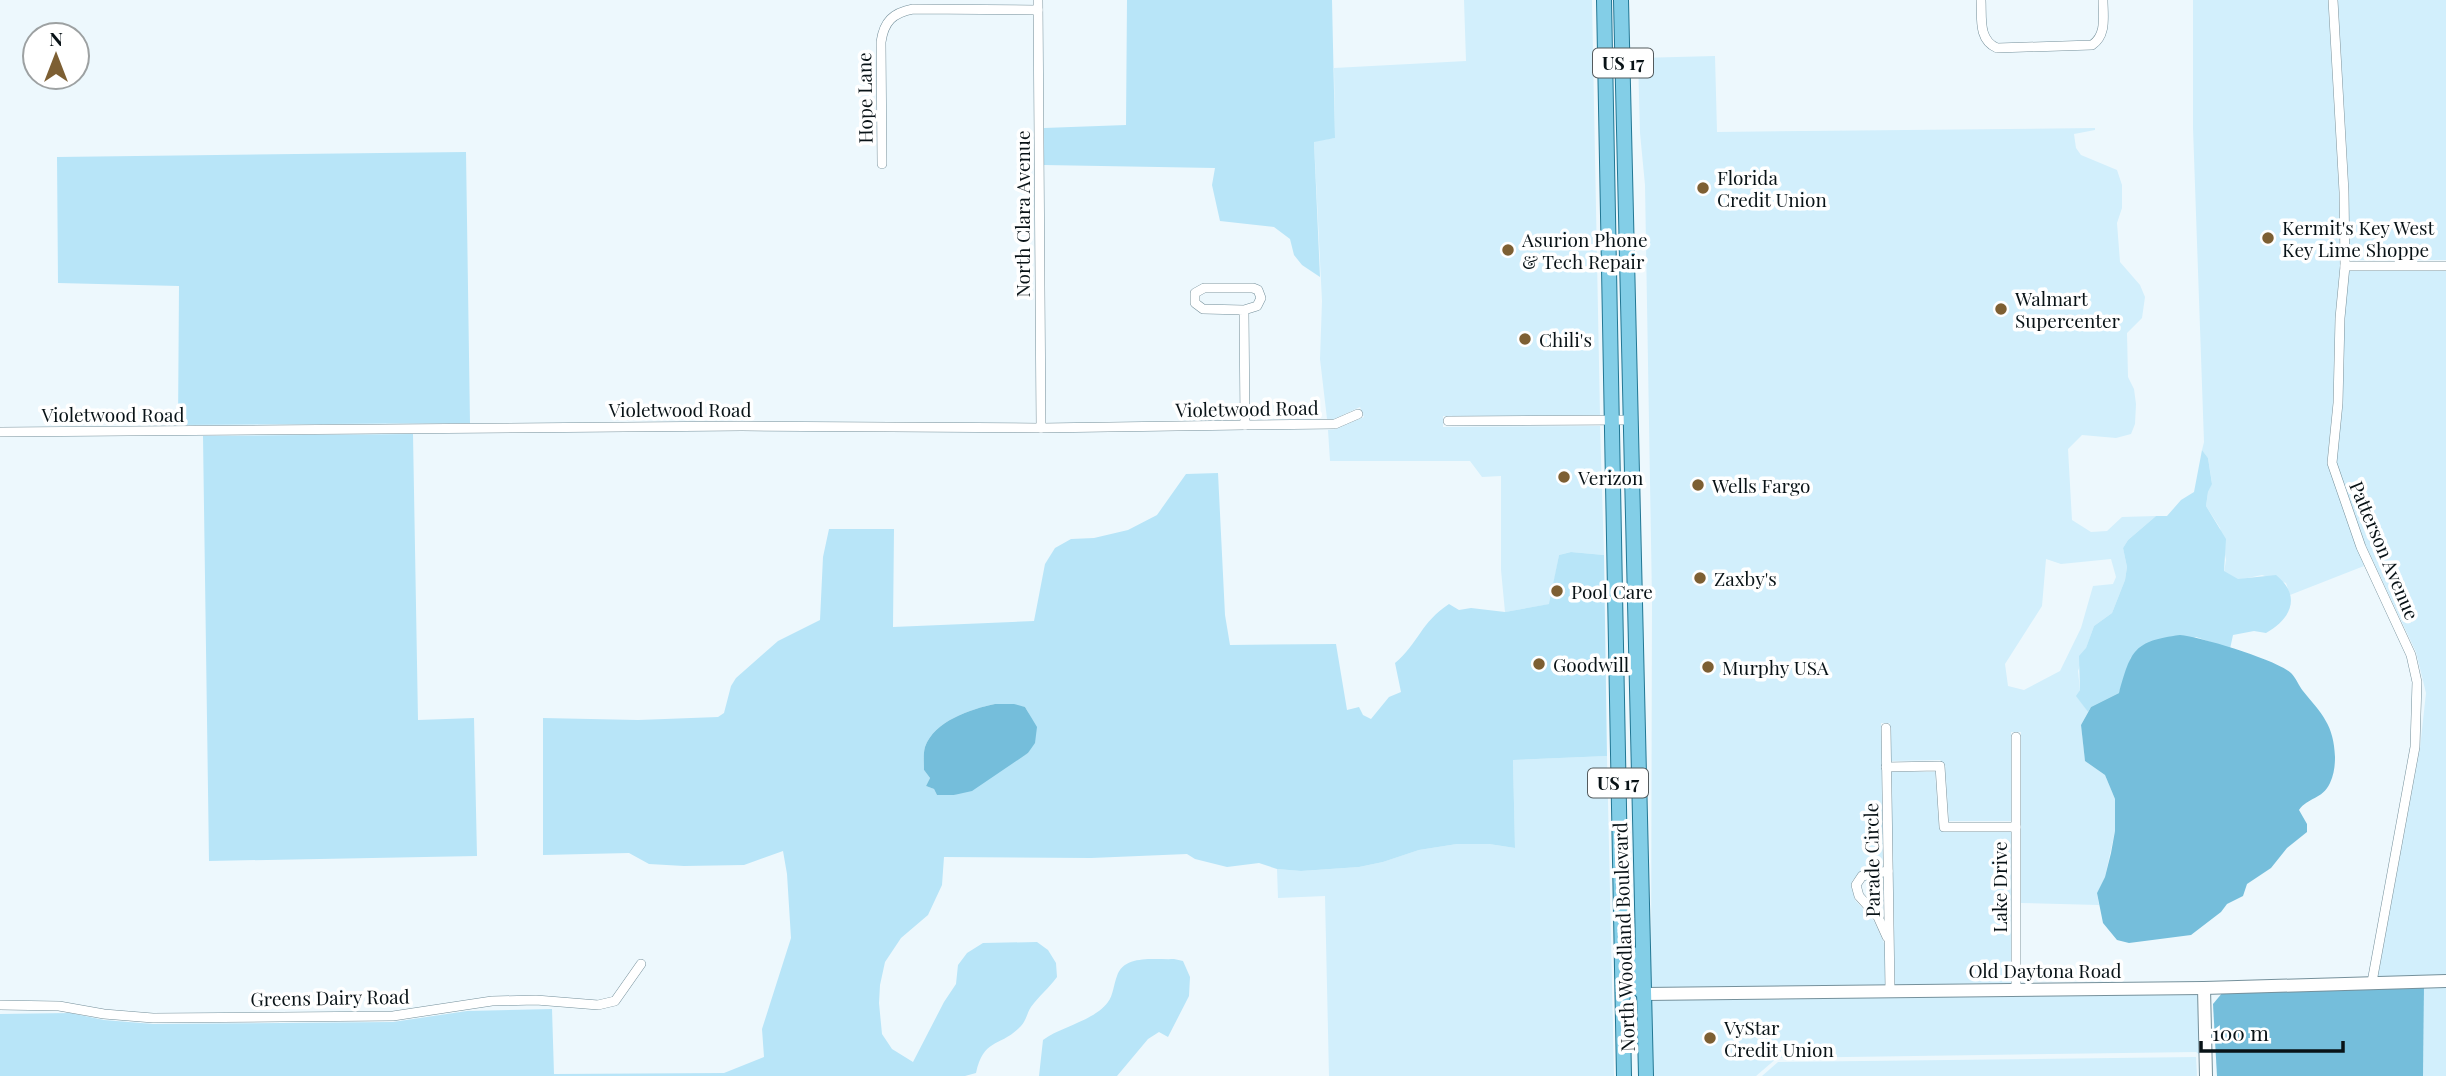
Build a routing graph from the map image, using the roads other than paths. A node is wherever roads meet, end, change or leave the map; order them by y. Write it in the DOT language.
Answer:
graph roads {
  1 [pos="1604,0"];
  2 [pos="1621,0"];
  3 [pos="1982,0"];
  4 [pos="2103,0"];
  5 [pos="2333,0"];
  6 [pos="1038,5"];
  7 [pos="1606,126"];
  8 [pos="1624,126"];
  9 [pos="882,164"];
  10 [pos="2345,266"];
  11 [pos="2446,266"];
  12 [pos="1244,310"];
  13 [pos="1357,414"];
  14 [pos="1447,421"];
  15 [pos="1613,421"];
  16 [pos="1630,421"];
  17 [pos="1245,425"];
  18 [pos="1041,428"];
  19 [pos="0,432"];
  20 [pos="1617,668"];
  21 [pos="1636,707"];
  22 [pos="1618,712"];
  23 [pos="1886,728"];
  24 [pos="2016,737"];
  25 [pos="1637,738"];
  26 [pos="1886,767"];
  27 [pos="2016,827"];
  28 [pos="1888,871"];
  29 [pos="1620,897"];
  30 [pos="1889,943"];
  31 [pos="641,964"];
  32 [pos="2446,981"];
  33 [pos="2372,982"];
  34 [pos="2203,988"];
  35 [pos="1622,989"];
  36 [pos="2016,989"];
  37 [pos="1890,990"];
  38 [pos="1644,994"];
  39 [pos="0,1005"];
  40 [pos="1645,1020"];
  41 [pos="1624,1076"];
  42 [pos="1646,1076"];
  43 [pos="2206,1076"];
  1 -- 7 [label="main road, North Woodland Boulevard / US 17"];
  2 -- 8 [label="main road, North Woodland Boulevard / US 17"];
  3 -- 4 [label="street"];
  5 -- 10 [label="street, Patterson Avenue"];
  6 -- 9 [label="street, Hope Lane"];
  6 -- 18 [label="street, North Clara Avenue"];
  7 -- 8 [label="street"];
  7 -- 15 [label="main road, North Woodland Boulevard / US 17"];
  8 -- 16 [label="main road, North Woodland Boulevard / US 17"];
  10 -- 11 [label="street"];
  10 -- 33 [label="street, Patterson Avenue"];
  12 -- 12 [label="street"];
  12 -- 17 [label="street"];
  13 -- 17 [label="street, Violetwood Road"];
  14 -- 15 [label="street"];
  15 -- 16 [label="street"];
  15 -- 20 [label="main road, North Woodland Boulevard / US 17"];
  16 -- 21 [label="main road, North Woodland Boulevard / US 17"];
  17 -- 18 [label="street, Violetwood Road"];
  18 -- 19 [label="street, Violetwood Road"];
  20 -- 21 [label="main road"];
  20 -- 22 [label="main road, North Woodland Boulevard / US 17"];
  21 -- 25 [label="main road, North Woodland Boulevard / US 17"];
  22 -- 25 [label="main road"];
  22 -- 29 [label="main road, North Woodland Boulevard / US 17"];
  23 -- 26 [label="street, Parade Circle"];
  24 -- 27 [label="street, Lake Drive"];
  25 -- 38 [label="main road, North Woodland Boulevard / US 17"];
  26 -- 27 [label="street, Lake Drive"];
  26 -- 28 [label="street, Parade Circle"];
  27 -- 36 [label="street, Lake Drive"];
  28 -- 30 [label="street, Parade Circle"];
  28 -- 30 [label="street"];
  29 -- 35 [label="main road, North Woodland Boulevard / US 17"];
  29 -- 38 [label="main road"];
  30 -- 37 [label="street, Parade Circle"];
  31 -- 39 [label="street, Greens Dairy Road"];
  32 -- 33 [label="street, Old Daytona Road"];
  33 -- 34 [label="street, Old Daytona Road"];
  34 -- 36 [label="street, Old Daytona Road"];
  34 -- 43 [label="street"];
  35 -- 40 [label="main road"];
  35 -- 41 [label="main road, North Woodland Boulevard / US 17"];
  36 -- 37 [label="street, Old Daytona Road"];
  37 -- 38 [label="street, Old Daytona Road"];
  38 -- 40 [label="main road, North Woodland Boulevard / US 17"];
  40 -- 42 [label="main road, North Woodland Boulevard / US 17"];
}
